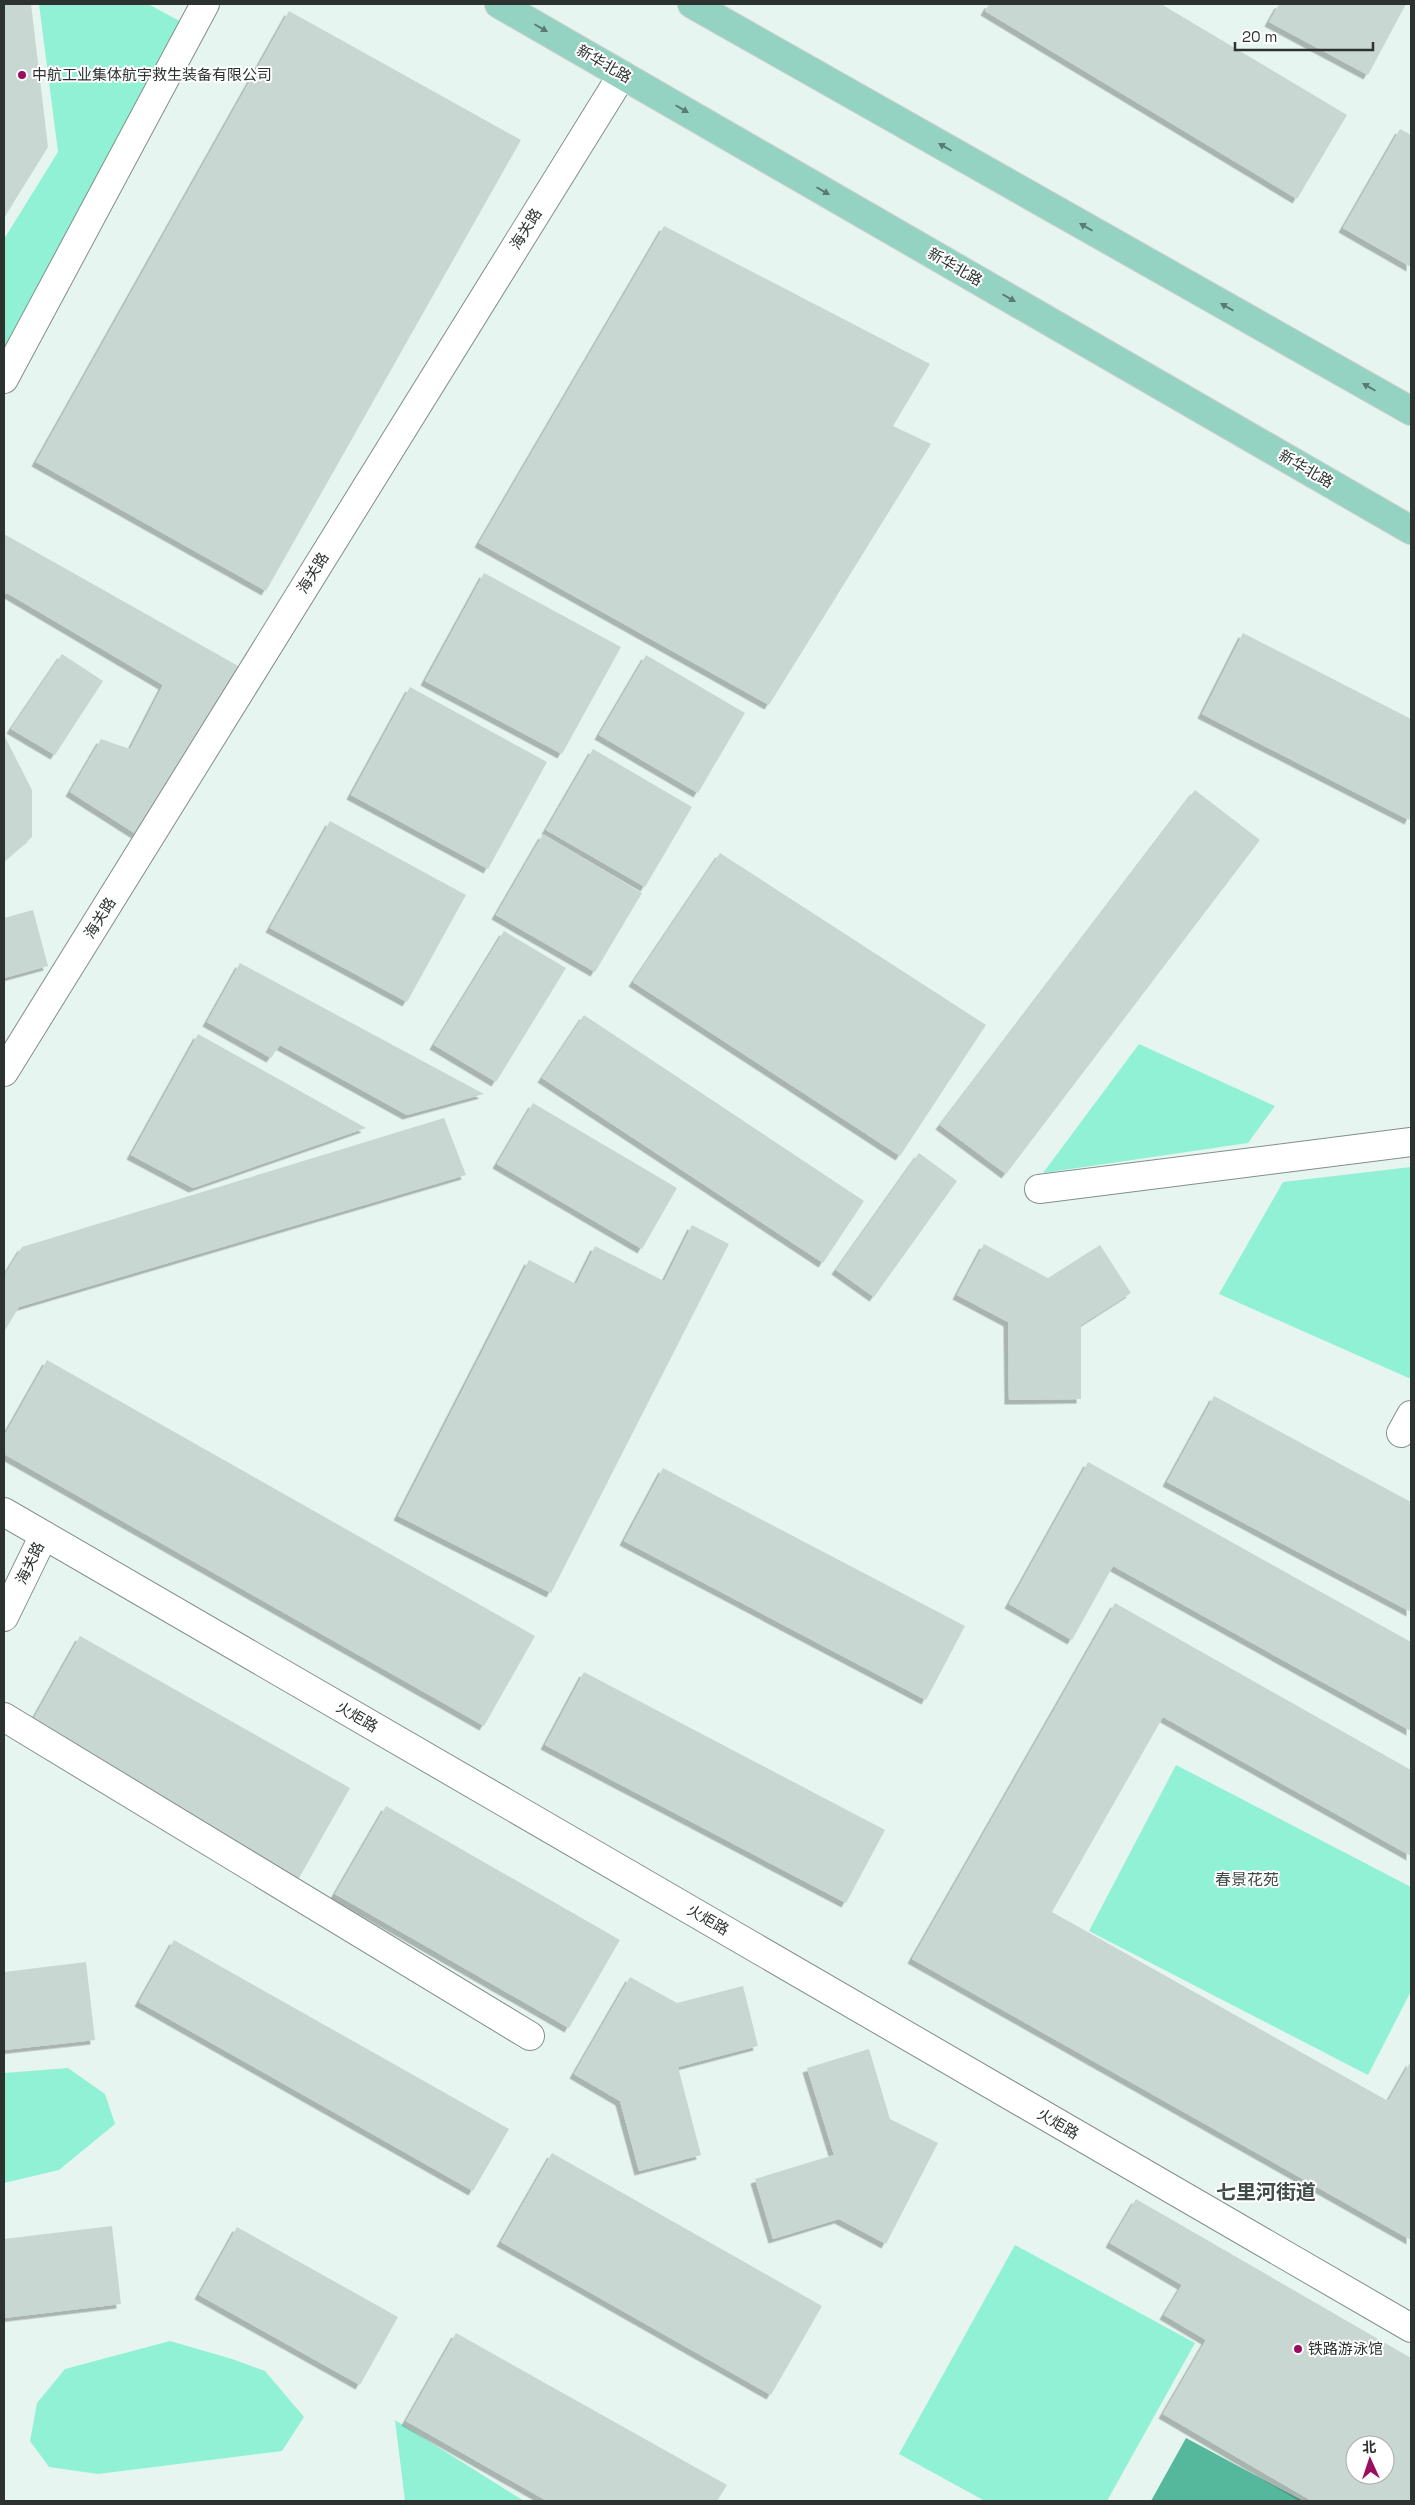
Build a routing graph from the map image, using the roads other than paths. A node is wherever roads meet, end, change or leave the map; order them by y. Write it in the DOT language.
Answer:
graph roads {
  1 [pos="205,4"];
  2 [pos="499,4"];
  3 [pos="692,4"];
  4 [pos="622,75"];
  5 [pos="4,379"];
  6 [pos="1411,411"];
  7 [pos="1411,530"];
  8 [pos="4,1072"];
  9 [pos="1411,1142"];
  10 [pos="1039,1189"];
  11 [pos="4,1512"];
  12 [pos="44,1535"];
  13 [pos="4,1617"];
  14 [pos="4,1717"];
  15 [pos="530,2036"];
  16 [pos="1411,2328"];
  1 -- 5 [label="street"];
  2 -- 4 [label="main road, 新华北路, one-way"];
  6 -- 3 [label="main road, one-way"];
  4 -- 7 [label="main road, 新华北路, one-way"];
  4 -- 8 [label="street, 海关路"];
  9 -- 10 [label="street"];
  11 -- 12 [label="street, 火炬路"];
  12 -- 13 [label="street, 海关路"];
  12 -- 16 [label="street, 火炬路"];
  14 -- 15 [label="street"];
}
